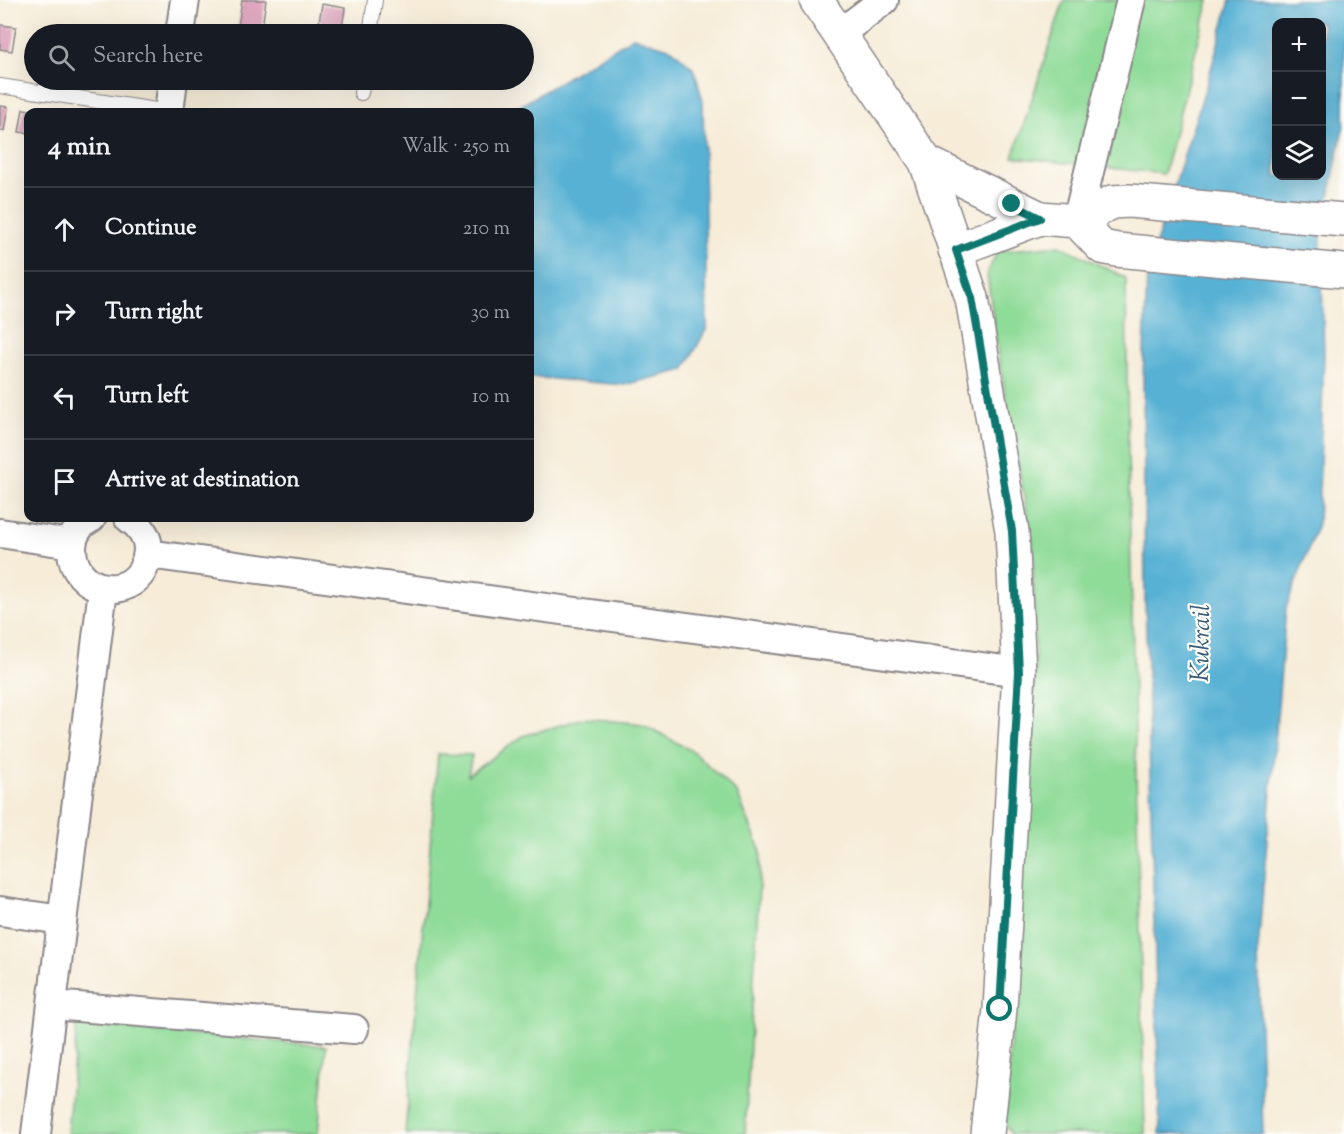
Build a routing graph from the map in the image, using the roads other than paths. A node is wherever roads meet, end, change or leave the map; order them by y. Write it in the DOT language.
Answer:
graph roads {
  1 [pos="185,0"];
  2 [pos="375,0"];
  3 [pos="816,0"];
  4 [pos="884,0"];
  5 [pos="1131,0"];
  6 [pos="181,24"];
  7 [pos="371,24"];
  8 [pos="839,34"];
  9 [pos="0,86"];
  10 [pos="24,90"];
  11 [pos="26,90"];
  12 [pos="172,90"];
  13 [pos="143,108"];
  14 [pos="170,108"];
  15 [pos="926,162"];
  16 [pos="1040,218"];
  17 [pos="1344,219"];
  18 [pos="1077,221"];
  19 [pos="956,250"];
  20 [pos="1344,271"];
  21 [pos="86,522"];
  22 [pos="135,522"];
  23 [pos="0,534"];
  24 [pos="72,544"];
  25 [pos="148,554"];
  26 [pos="103,589"];
  27 [pos="1019,672"];
  28 [pos="0,911"];
  29 [pos="62,920"];
  30 [pos="52,1005"];
  31 [pos="354,1029"];
  32 [pos="36,1134"];
  33 [pos="987,1134"];
  1 -- 6 [label="street"];
  2 -- 7 [label="lane"];
  3 -- 8 [label="street"];
  4 -- 8 [label="street"];
  5 -- 18 [label="street"];
  8 -- 15 [label="street"];
  9 -- 10 [label="lane"];
  11 -- 13 [label="lane"];
  12 -- 14 [label="street"];
  15 -- 16 [label="street"];
  15 -- 19 [label="street"];
  16 -- 18 [label="street"];
  16 -- 19 [label="street"];
  17 -- 18 [label="street"];
  18 -- 20 [label="street"];
  19 -- 27 [label="street"];
  21 -- 24 [label="street"];
  22 -- 25 [label="street"];
  23 -- 24 [label="street"];
  24 -- 26 [label="street"];
  25 -- 26 [label="street"];
  25 -- 27 [label="street"];
  26 -- 29 [label="street"];
  27 -- 33 [label="street"];
  28 -- 29 [label="street"];
  29 -- 30 [label="street"];
  30 -- 31 [label="street"];
  30 -- 32 [label="street"];
}
